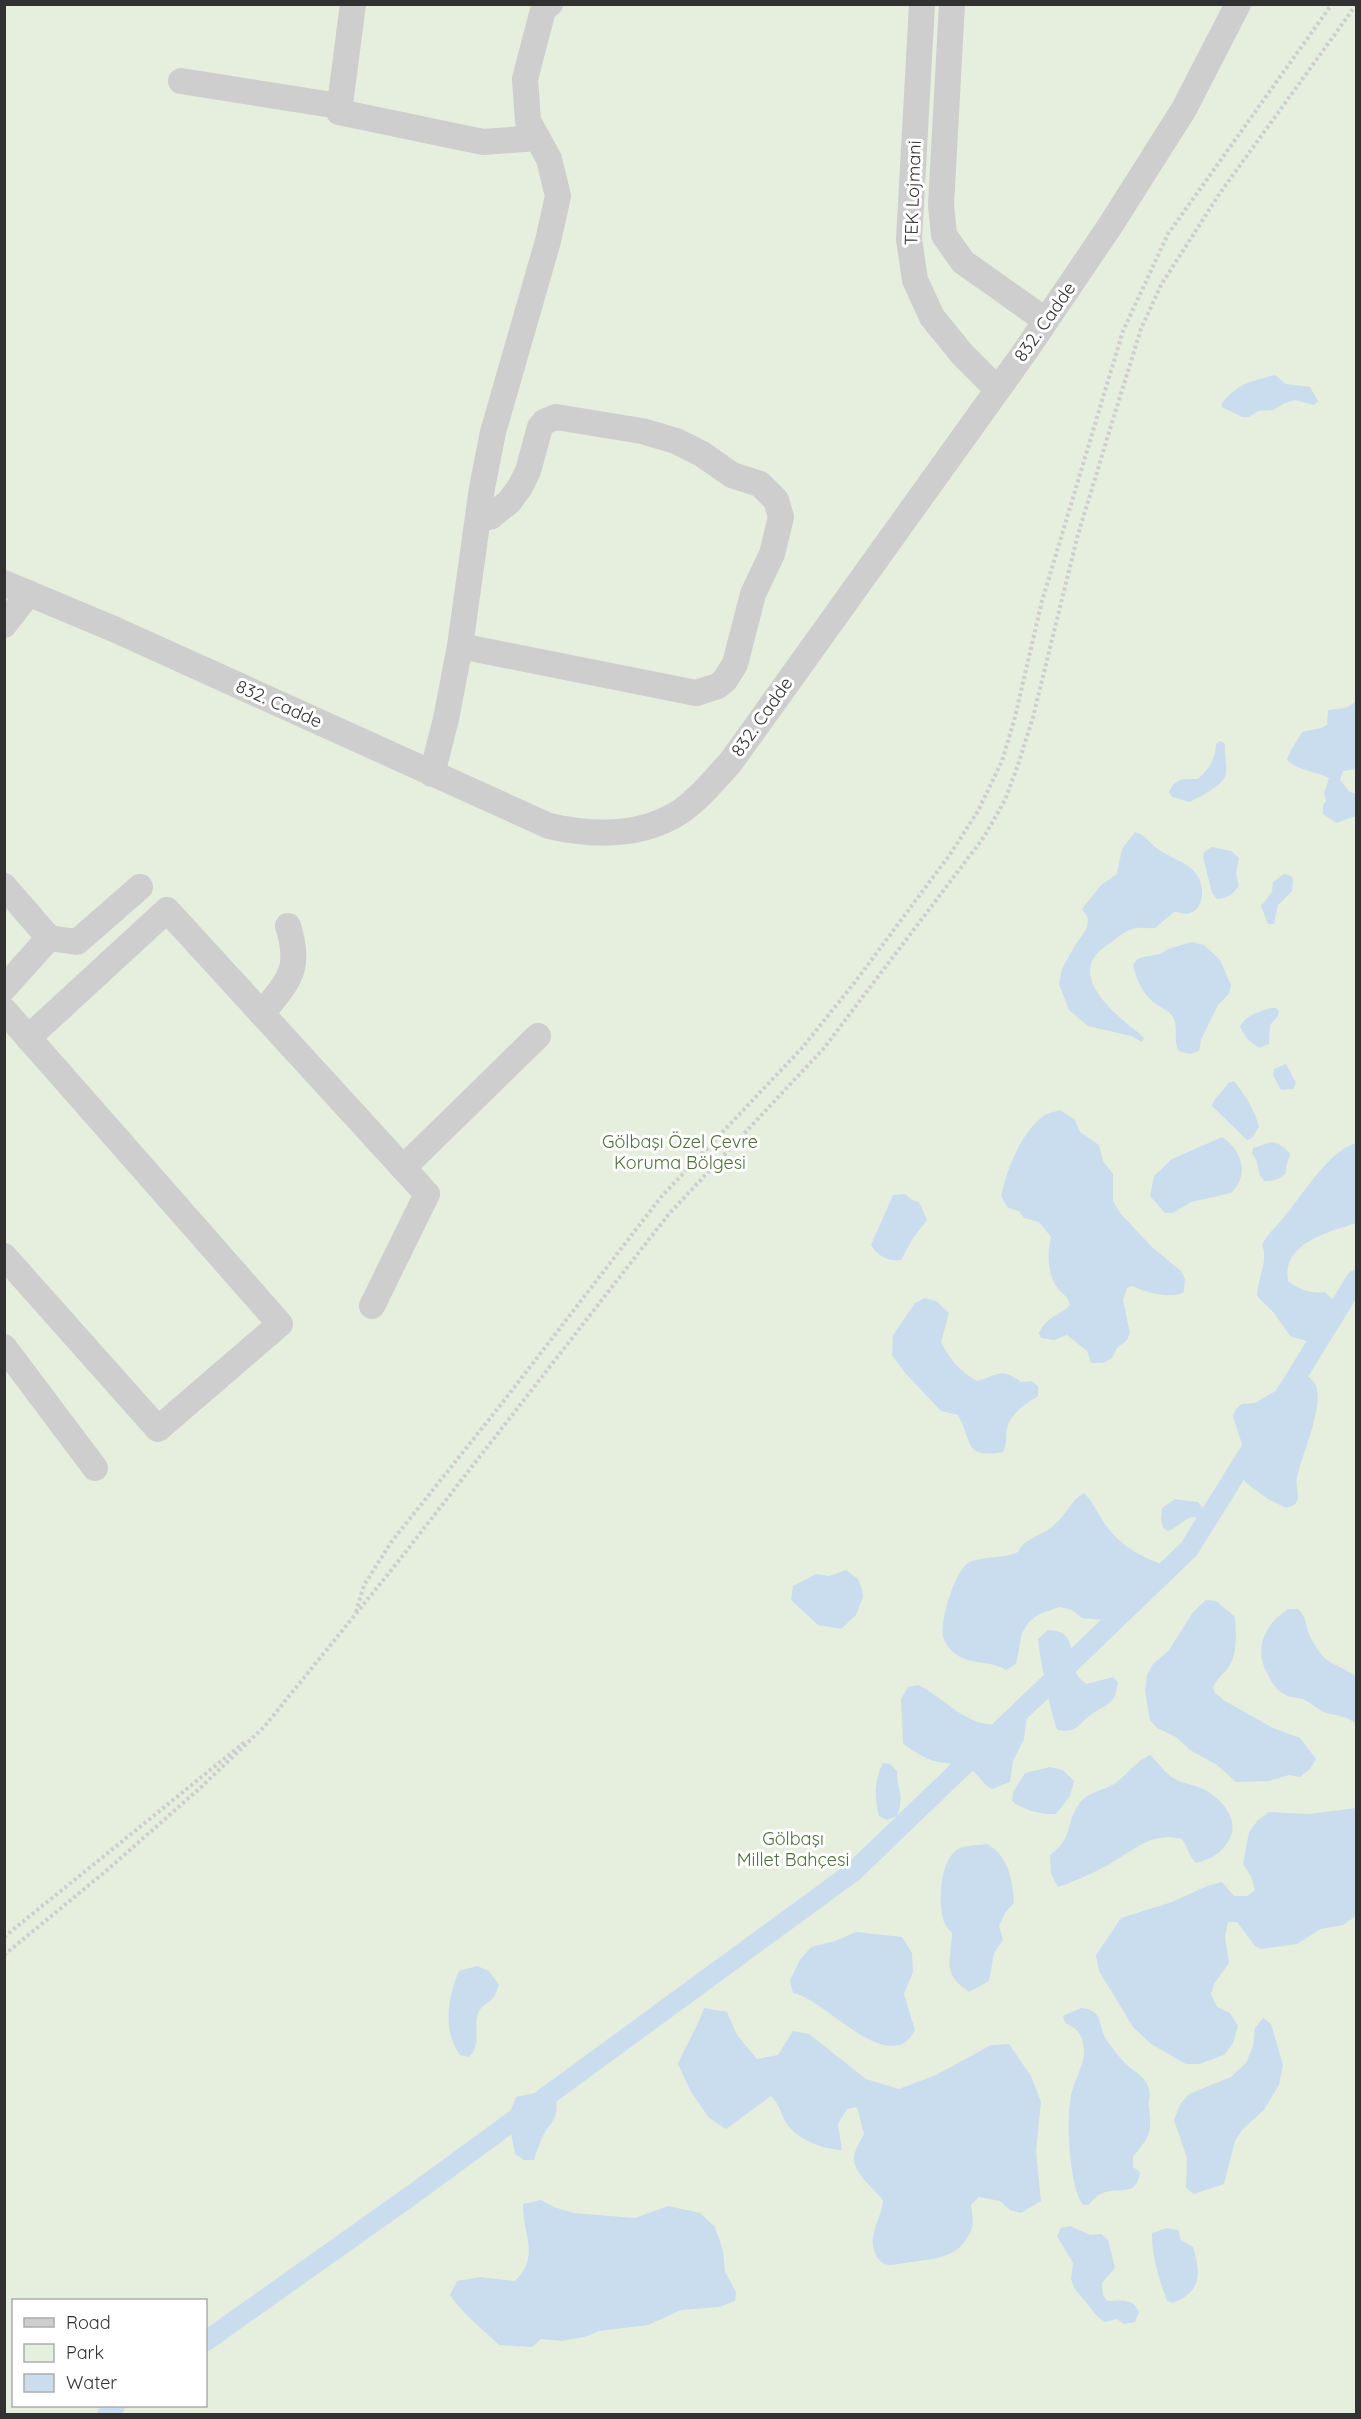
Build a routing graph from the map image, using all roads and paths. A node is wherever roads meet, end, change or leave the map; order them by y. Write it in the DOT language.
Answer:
graph roads {
  1 [pos="353,4"];
  2 [pos="550,4"];
  3 [pos="922,4"];
  4 [pos="952,4"];
  5 [pos="1238,4"];
  6 [pos="1332,4"];
  7 [pos="1356,4"];
  8 [pos="181,81"];
  9 [pos="339,106"];
  10 [pos="537,138"];
  11 [pos="1045,320"];
  12 [pos="997,389"];
  13 [pos="479,515"];
  14 [pos="4,583"];
  15 [pos="29,593"];
  16 [pos="4,625"];
  17 [pos="460,646"];
  18 [pos="432,774"];
  19 [pos="4,885"];
  20 [pos="140,887"];
  21 [pos="288,927"];
  22 [pos="49,938"];
  23 [pos="4,988"];
  24 [pos="4,1010"];
  25 [pos="262,1014"];
  26 [pos="538,1036"];
  27 [pos="28,1038"];
  28 [pos="403,1168"];
  29 [pos="4,1256"];
  30 [pos="372,1306"];
  31 [pos="4,1347"];
  32 [pos="95,1468"];
  33 [pos="354,1616"];
  34 [pos="264,1726"];
  35 [pos="4,1937"];
  36 [pos="4,1955"];
  1 -- 9 [label="street"];
  2 -- 10 [label="street"];
  3 -- 12 [label="street, TEK Lojmani"];
  4 -- 11 [label="street, TEK Lojmani"];
  5 -- 11 [label="street, 832. Cadde"];
  6 -- 33 [label="path"];
  7 -- 33 [label="path"];
  8 -- 9 [label="street"];
  9 -- 10 [label="street"];
  10 -- 13 [label="street"];
  11 -- 12 [label="street, 832. Cadde"];
  12 -- 18 [label="street, 832. Cadde"];
  13 -- 17 [label="street"];
  13 -- 17 [label="street"];
  14 -- 15 [label="street, 832. Cadde"];
  15 -- 16 [label="street"];
  15 -- 18 [label="street, 832. Cadde"];
  17 -- 18 [label="street"];
  19 -- 22 [label="street"];
  20 -- 22 [label="street"];
  21 -- 25 [label="street"];
  22 -- 23 [label="street"];
  24 -- 27 [label="street"];
  25 -- 27 [label="street"];
  25 -- 28 [label="street"];
  26 -- 28 [label="street"];
  27 -- 29 [label="street"];
  28 -- 30 [label="street"];
  31 -- 32 [label="street"];
  33 -- 34 [label="path"];
  34 -- 35 [label="path"];
  34 -- 36 [label="path"];
}
